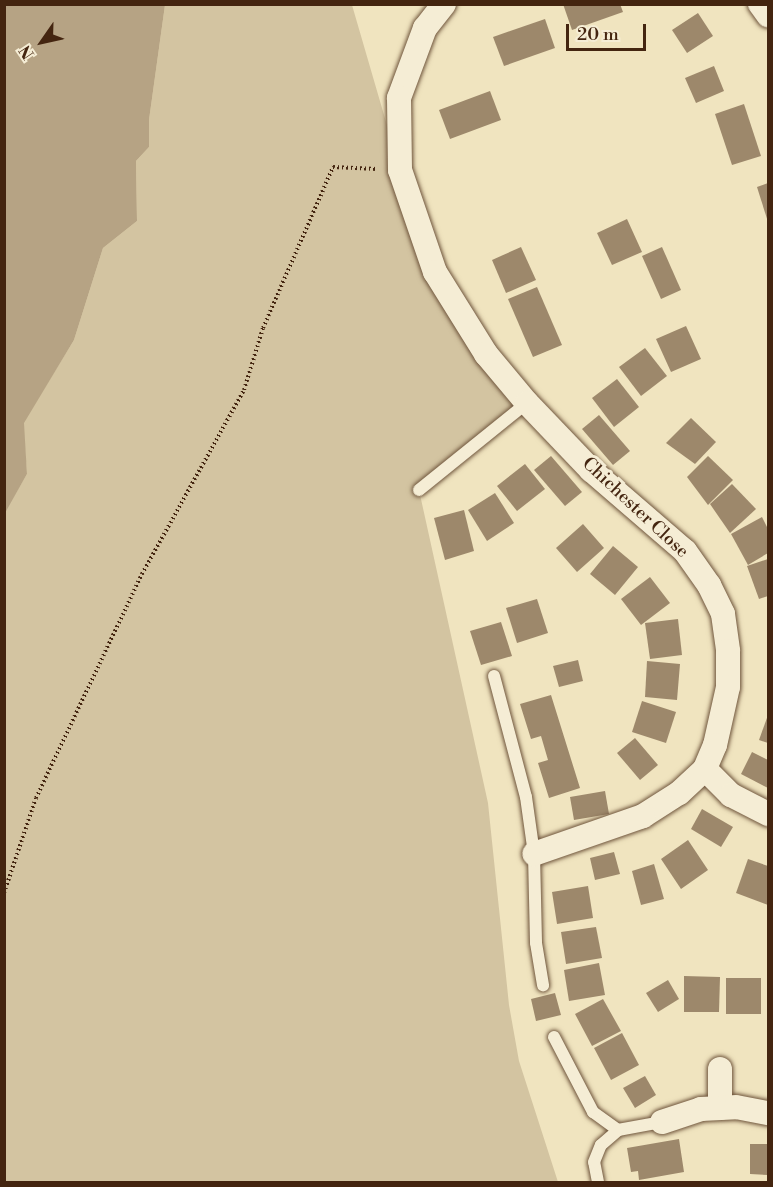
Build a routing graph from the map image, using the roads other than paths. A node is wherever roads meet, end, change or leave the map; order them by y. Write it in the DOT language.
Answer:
graph roads {
  1 [pos="444,4"];
  2 [pos="759,4"];
  3 [pos="768,15"];
  4 [pos="527,403"];
  5 [pos="419,490"];
  6 [pos="494,676"];
  7 [pos="705,769"];
  8 [pos="768,814"];
  9 [pos="534,854"];
  10 [pos="543,985"];
  11 [pos="554,1036"];
  12 [pos="720,1069"];
  13 [pos="720,1108"];
  14 [pos="768,1113"];
  15 [pos="662,1122"];
  16 [pos="618,1130"];
  17 [pos="598,1182"];
  1 -- 4 [label="street, Chichester Close"];
  2 -- 3 [label="street"];
  4 -- 5 [label="lane"];
  4 -- 7 [label="street, Chichester Close"];
  6 -- 9 [label="lane"];
  7 -- 8 [label="street"];
  7 -- 9 [label="street, Chichester Close"];
  9 -- 10 [label="lane"];
  11 -- 16 [label="lane"];
  12 -- 13 [label="street"];
  13 -- 14 [label="street"];
  13 -- 15 [label="street"];
  15 -- 16 [label="lane"];
  16 -- 17 [label="lane"];
}
